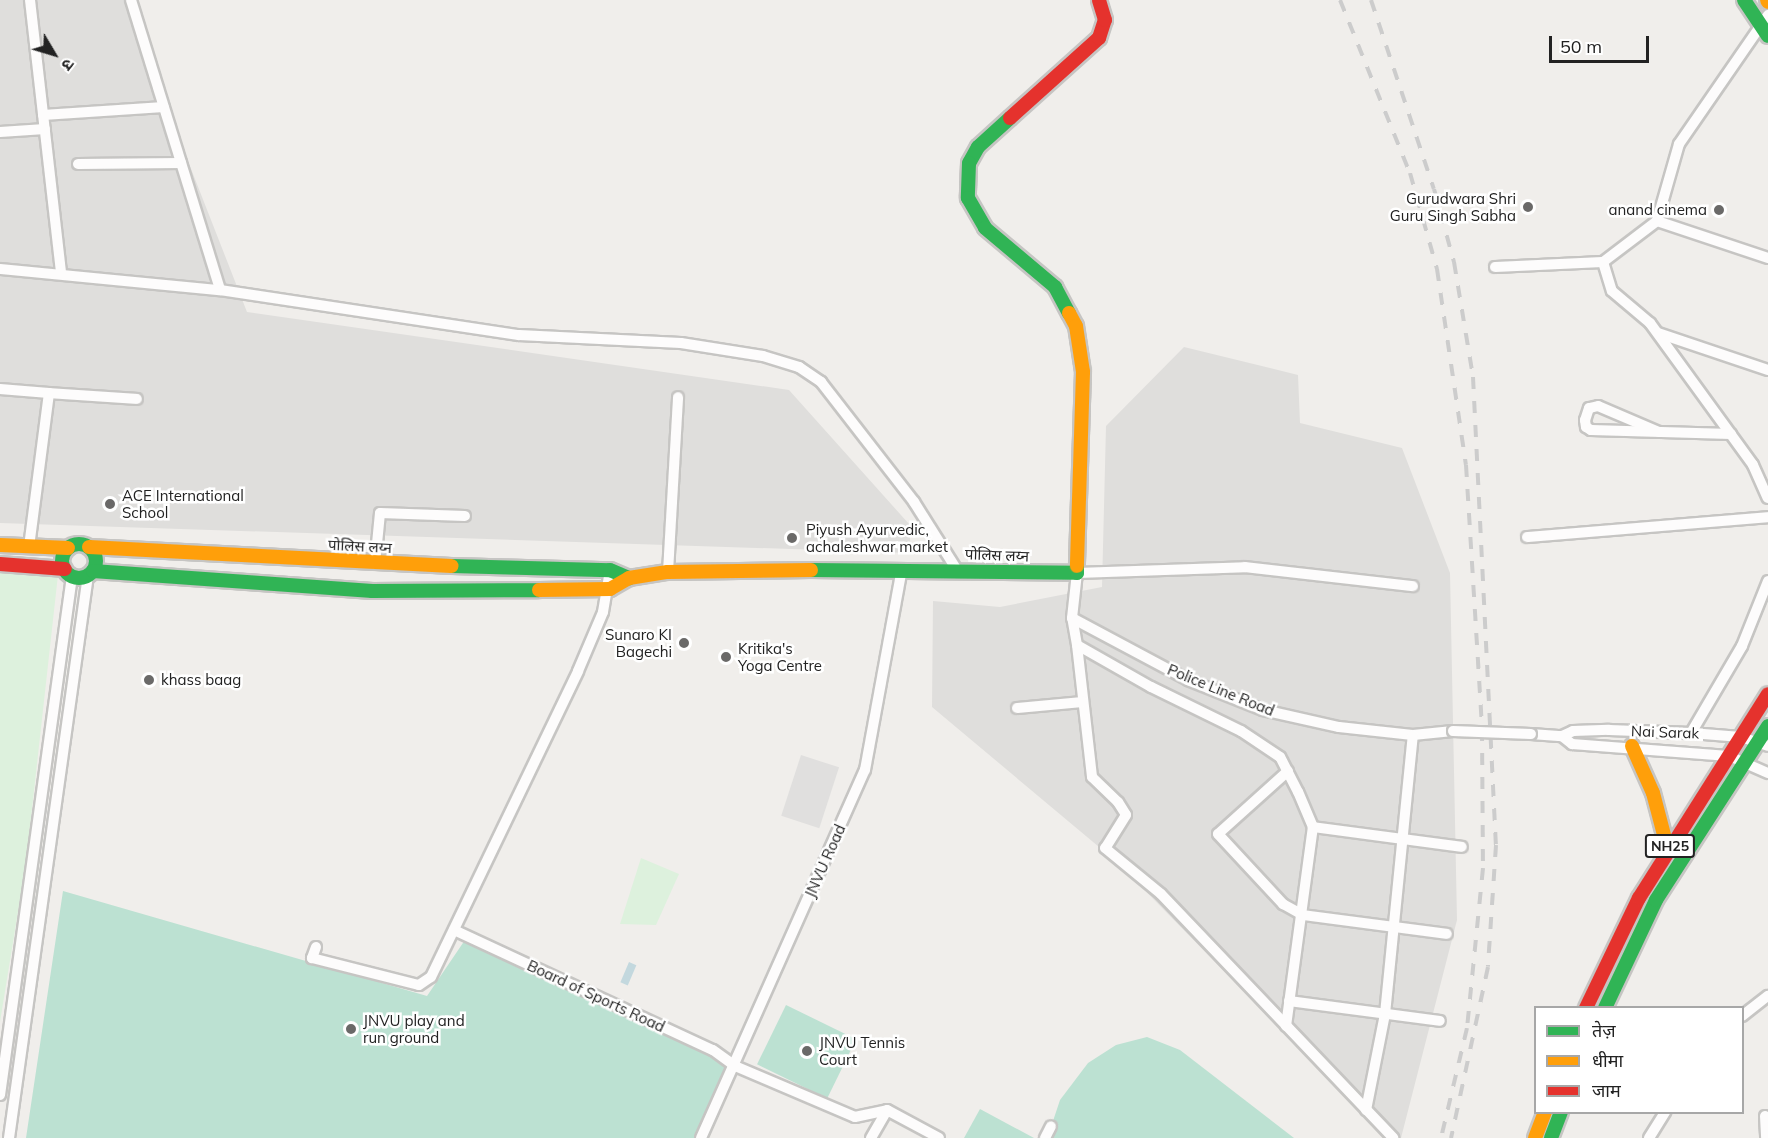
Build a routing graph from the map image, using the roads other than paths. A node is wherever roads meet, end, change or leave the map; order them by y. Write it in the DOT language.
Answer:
graph roads {
  1 [pos="30,0"];
  2 [pos="131,0"];
  3 [pos="1099,0"];
  4 [pos="1744,0"];
  5 [pos="1766,25"];
  6 [pos="164,107"];
  7 [pos="43,115"];
  8 [pos="45,129"];
  9 [pos="0,132"];
  10 [pos="181,163"];
  11 [pos="78,164"];
  12 [pos="1657,221"];
  13 [pos="1768,258"];
  14 [pos="1603,262"];
  15 [pos="1495,267"];
  16 [pos="0,269"];
  17 [pos="61,273"];
  18 [pos="220,290"];
  19 [pos="1657,333"];
  20 [pos="1768,370"];
  21 [pos="0,389"];
  22 [pos="50,393"];
  23 [pos="678,397"];
  24 [pos="137,399"];
  25 [pos="1659,432"];
  26 [pos="1731,434"];
  27 [pos="1768,498"];
  28 [pos="465,516"];
  29 [pos="1768,517"];
  30 [pos="1527,537"];
  31 [pos="0,545"];
  32 [pos="29,546"];
  33 [pos="88,547"];
  34 [pos="68,548"];
  35 [pos="0,564"];
  36 [pos="375,564"];
  37 [pos="902,569"];
  38 [pos="610,570"];
  39 [pos="957,570"];
  40 [pos="68,572"];
  41 [pos="668,572"];
  42 [pos="91,573"];
  43 [pos="1077,573"];
  44 [pos="628,578"];
  45 [pos="1768,581"];
  46 [pos="1413,586"];
  47 [pos="610,589"];
  48 [pos="1072,618"];
  49 [pos="1077,645"];
  50 [pos="1768,694"];
  51 [pos="1083,702"];
  52 [pos="1017,708"];
  53 [pos="1768,726"];
  54 [pos="1691,733"];
  55 [pos="1531,734"];
  56 [pos="1413,735"];
  57 [pos="1562,736"];
  58 [pos="1741,737"];
  59 [pos="1763,744"];
  60 [pos="1632,746"];
  61 [pos="1729,756"];
  62 [pos="1745,763"];
  63 [pos="1288,771"];
  64 [pos="1768,774"];
  65 [pos="1313,827"];
  66 [pos="1405,840"];
  67 [pos="1462,847"];
  68 [pos="1668,850"];
  69 [pos="1303,915"];
  70 [pos="1394,927"];
  71 [pos="454,930"];
  72 [pos="1447,934"];
  73 [pos="316,947"];
  74 [pos="1768,996"];
  75 [pos="1290,1001"];
  76 [pos="1587,1006"];
  77 [pos="1606,1006"];
  78 [pos="1384,1014"];
  79 [pos="1744,1015"];
  80 [pos="1440,1021"];
  81 [pos="1286,1026"];
  82 [pos="735,1066"];
  83 [pos="0,1095"];
  84 [pos="887,1110"];
  85 [pos="1366,1110"];
  86 [pos="1545,1114"];
  87 [pos="1562,1114"];
  88 [pos="1664,1114"];
  89 [pos="1765,1116"];
  90 [pos="1051,1126"];
  91 [pos="9,1138"];
  92 [pos="701,1138"];
  93 [pos="871,1138"];
  94 [pos="939,1138"];
  95 [pos="1045,1138"];
  96 [pos="1393,1138"];
  97 [pos="1535,1138"];
  98 [pos="1551,1138"];
  99 [pos="1648,1138"];
  100 [pos="1766,1138"];
  1 -- 7 [label="street"];
  2 -- 6 [label="street"];
  3 -- 43 [label="street"];
  4 -- 5 [label="street"];
  5 -- 12 [label="street"];
  6 -- 7 [label="street"];
  6 -- 10 [label="street"];
  7 -- 8 [label="street"];
  8 -- 9 [label="street"];
  8 -- 17 [label="street"];
  10 -- 11 [label="street"];
  10 -- 18 [label="street"];
  12 -- 13 [label="street"];
  12 -- 14 [label="street"];
  14 -- 15 [label="street"];
  14 -- 19 [label="street"];
  16 -- 17 [label="street"];
  17 -- 18 [label="street"];
  18 -- 39 [label="street"];
  19 -- 20 [label="street"];
  19 -- 26 [label="street"];
  21 -- 22 [label="street"];
  22 -- 24 [label="street"];
  22 -- 32 [label="street"];
  23 -- 41 [label="street"];
  25 -- 25 [label="street"];
  25 -- 26 [label="street"];
  26 -- 27 [label="street"];
  28 -- 36 [label="street"];
  29 -- 30 [label="street"];
  31 -- 32 [label="street"];
  32 -- 34 [label="street"];
  33 -- 34 [label="street"];
  33 -- 36 [label="street, पोलिस लय्न"];
  33 -- 42 [label="street"];
  34 -- 40 [label="street"];
  35 -- 40 [label="street"];
  36 -- 38 [label="street, पोलिस लय्न"];
  37 -- 39 [label="street, पोलिस लय्न"];
  37 -- 41 [label="street, पोलिस लय्न"];
  37 -- 82 [label="street, JNVU Road"];
  38 -- 44 [label="street, पोलिस लय्न"];
  38 -- 47 [label="street"];
  39 -- 43 [label="street, पोलिस लय्न"];
  40 -- 42 [label="street"];
  40 -- 83 [label="street"];
  41 -- 44 [label="street, पोलिस लय्न"];
  42 -- 47 [label="street"];
  42 -- 91 [label="street"];
  43 -- 46 [label="street"];
  43 -- 48 [label="street"];
  44 -- 47 [label="street, पोलिस लय्न"];
  45 -- 54 [label="street"];
  47 -- 71 [label="street"];
  48 -- 49 [label="street"];
  48 -- 56 [label="street, Police Line Road"];
  49 -- 51 [label="street"];
  49 -- 63 [label="street"];
  50 -- 58 [label="street, NH25"];
  51 -- 52 [label="street"];
  51 -- 81 [label="street"];
  53 -- 59 [label="street, NH25"];
  54 -- 57 [label="street, Nai Sarak"];
  54 -- 58 [label="street, Nai Sarak"];
  55 -- 56 [label="street, Police Line Road, bridge"];
  55 -- 57 [label="street, Nai Sarak"];
  56 -- 66 [label="street"];
  57 -- 60 [label="street, Nai Sarak"];
  58 -- 59 [label="street, Nai Sarak"];
  58 -- 61 [label="street, NH25"];
  59 -- 62 [label="street, NH25"];
  60 -- 61 [label="street, Nai Sarak"];
  60 -- 68 [label="street"];
  61 -- 62 [label="street, Nai Sarak"];
  61 -- 68 [label="street, NH25"];
  62 -- 64 [label="street, Nai Sarak"];
  62 -- 77 [label="street, NH25"];
  63 -- 65 [label="street"];
  63 -- 69 [label="street"];
  65 -- 66 [label="street"];
  65 -- 69 [label="street"];
  66 -- 67 [label="street"];
  66 -- 70 [label="street"];
  68 -- 76 [label="street, NH25"];
  69 -- 70 [label="street"];
  69 -- 75 [label="street"];
  70 -- 72 [label="street"];
  70 -- 78 [label="street"];
  71 -- 73 [label="street"];
  71 -- 82 [label="street, Board of Sports Road"];
  74 -- 79 [label="street"];
  75 -- 78 [label="street"];
  75 -- 81 [label="street"];
  78 -- 80 [label="street"];
  78 -- 85 [label="street"];
  81 -- 85 [label="street"];
  82 -- 84 [label="street, Board of Sports Road"];
  82 -- 92 [label="street, JNVU Road"];
  84 -- 93 [label="street"];
  84 -- 94 [label="street"];
  85 -- 96 [label="street"];
  86 -- 97 [label="street"];
  87 -- 98 [label="street"];
  88 -- 99 [label="street"];
  89 -- 100 [label="street"];
  90 -- 95 [label="street"];
}
